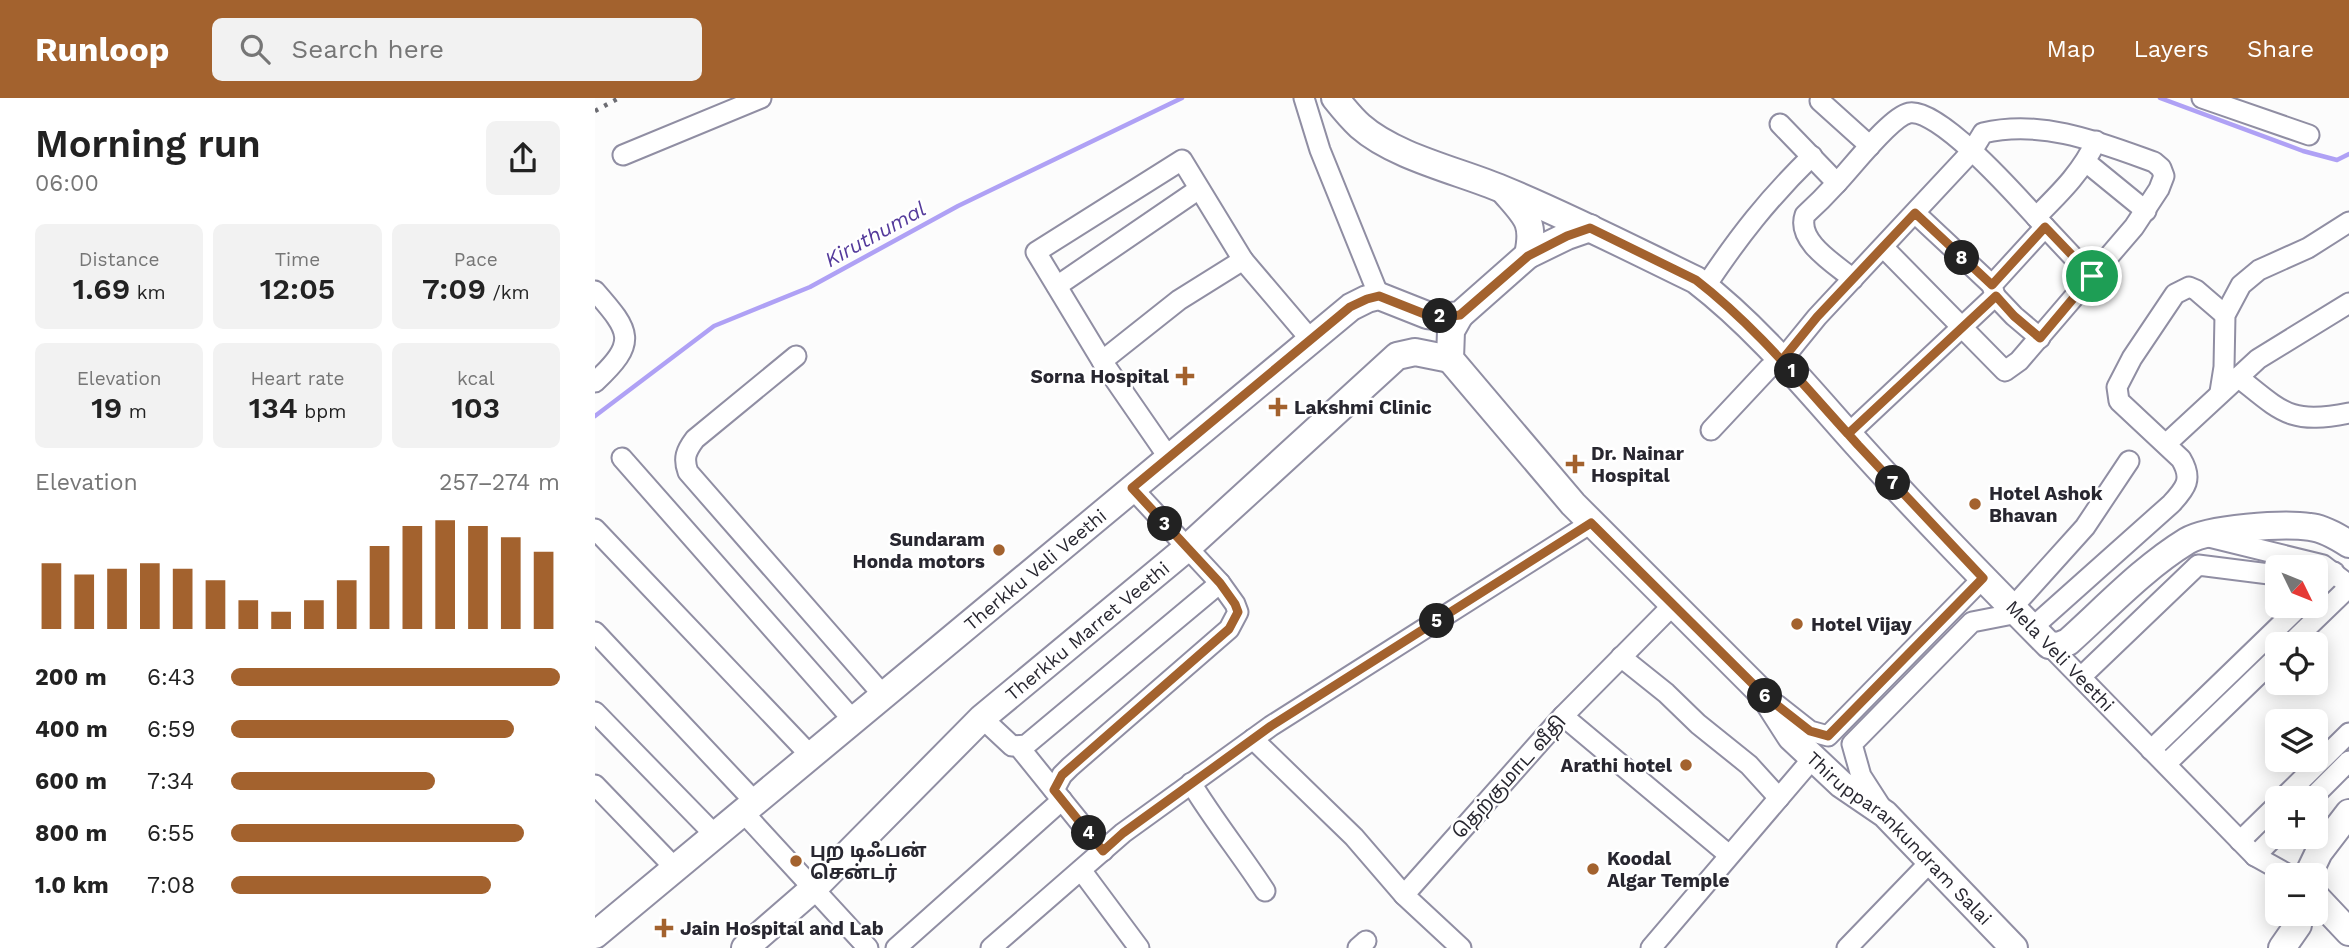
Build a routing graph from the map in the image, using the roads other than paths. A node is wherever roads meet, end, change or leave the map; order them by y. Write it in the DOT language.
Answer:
graph roads {
  1 [pos="761,98"];
  2 [pos="1304,98"];
  3 [pos="1335,98"];
  4 [pos="2202,98"];
  5 [pos="1831,104"];
  6 [pos="1780,124"];
  7 [pos="2309,135"];
  8 [pos="2096,141"];
  9 [pos="1870,146"];
  10 [pos="1972,151"];
  11 [pos="622,155"];
  12 [pos="1812,156"];
  13 [pos="2086,162"];
  14 [pos="1837,183"];
  15 [pos="1199,189"];
  16 [pos="1502,189"];
  17 [pos="2146,211"];
  18 [pos="1915,213"];
  19 [pos="2041,222"];
  20 [pos="2349,222"];
  21 [pos="1590,228"];
  22 [pos="1883,247"];
  23 [pos="1528,256"];
  24 [pos="1243,260"];
  25 [pos="2092,276"];
  26 [pos="1853,279"];
  27 [pos="1057,286"];
  28 [pos="1705,287"];
  29 [pos="1994,290"];
  30 [pos="595,291"];
  31 [pos="1391,302"];
  32 [pos="2349,303"];
  33 [pos="1460,315"];
  34 [pos="2225,315"];
  35 [pos="1962,327"];
  36 [pos="2040,338"];
  37 [pos="1311,340"];
  38 [pos="796,356"];
  39 [pos="1397,356"];
  40 [pos="1450,359"];
  41 [pos="1782,360"];
  42 [pos="1102,361"];
  43 [pos="2238,377"];
  44 [pos="595,382"];
  45 [pos="2220,392"];
  46 [pos="2349,413"];
  47 [pos="1711,430"];
  48 [pos="1848,434"];
  49 [pos="2166,444"];
  50 [pos="622,458"];
  51 [pos="1169,458"];
  52 [pos="2129,461"];
  53 [pos="1132,488"];
  54 [pos="1591,523"];
  55 [pos="595,529"];
  56 [pos="2201,535"];
  57 [pos="2349,544"];
  58 [pos="1187,548"];
  59 [pos="2265,573"];
  60 [pos="2334,575"];
  61 [pos="1983,578"];
  62 [pos="1220,583"];
  63 [pos="1672,606"];
  64 [pos="2288,618"];
  65 [pos="2028,623"];
  66 [pos="595,632"];
  67 [pos="2298,632"];
  68 [pos="1621,657"];
  69 [pos="2265,668"];
  70 [pos="2081,677"];
  71 [pos="883,695"];
  72 [pos="1764,695"];
  73 [pos="595,712"];
  74 [pos="1563,716"];
  75 [pos="982,718"];
  76 [pos="853,720"];
  77 [pos="2349,733"];
  78 [pos="1253,739"];
  79 [pos="1019,747"];
  80 [pos="2151,750"];
  81 [pos="811,756"];
  82 [pos="1813,758"];
  83 [pos="2349,761"];
  84 [pos="2165,764"];
  85 [pos="1191,783"];
  86 [pos="595,785"];
  87 [pos="2295,786"];
  88 [pos="2324,786"];
  89 [pos="1058,795"];
  90 [pos="1779,798"];
  91 [pos="749,807"];
  92 [pos="2349,813"];
  93 [pos="1885,814"];
  94 [pos="2265,816"];
  95 [pos="715,835"];
  96 [pos="2240,841"];
  97 [pos="2265,846"];
  98 [pos="1103,851"];
  99 [pos="1729,855"];
  100 [pos="2255,856"];
  101 [pos="1931,862"];
  102 [pos="2268,863"];
  103 [pos="2314,863"];
  104 [pos="675,869"];
  105 [pos="1081,870"];
  106 [pos="814,888"];
  107 [pos="1265,891"];
  108 [pos="1404,895"];
  109 [pos="2328,909"];
  110 [pos="2297,926"];
  111 [pos="2349,932"];
  112 [pos="595,935"];
  113 [pos="744,948"];
  114 [pos="868,948"];
  115 [pos="896,948"];
  116 [pos="991,948"];
  117 [pos="1139,948"];
  118 [pos="1461,948"];
  119 [pos="1651,948"];
  120 [pos="1847,948"];
  121 [pos="2014,948"];
  122 [pos="2282,948"];
  1 -- 11 [label="street"];
  2 -- 31 [label="street"];
  3 -- 16 [label="main road"];
  4 -- 7 [label="street"];
  5 -- 9 [label="street"];
  6 -- 12 [label="street"];
  8 -- 10 [label="street"];
  8 -- 13 [label="street"];
  8 -- 17 [label="street"];
  9 -- 10 [label="street"];
  9 -- 14 [label="street"];
  10 -- 18 [label="street"];
  10 -- 19 [label="street"];
  12 -- 14 [label="street"];
  12 -- 28 [label="street"];
  13 -- 17 [label="street"];
  13 -- 19 [label="street"];
  14 -- 26 [label="street"];
  15 -- 24 [label="street"];
  15 -- 27 [label="street"];
  15 -- 27 [label="street"];
  16 -- 21 [label="main road, Mela Veli Veethi"];
  16 -- 23 [label="main road"];
  17 -- 25 [label="street"];
  18 -- 22 [label="street"];
  18 -- 29 [label="street"];
  19 -- 25 [label="street"];
  19 -- 29 [label="street"];
  20 -- 34 [label="street"];
  21 -- 23 [label="main road"];
  21 -- 28 [label="main road, Mela Veli Veethi"];
  22 -- 26 [label="street"];
  22 -- 35 [label="street"];
  23 -- 33 [label="main road"];
  24 -- 37 [label="street"];
  24 -- 42 [label="street"];
  25 -- 36 [label="street"];
  26 -- 41 [label="street"];
  27 -- 42 [label="street"];
  28 -- 41 [label="main road, Mela Veli Veethi"];
  29 -- 35 [label="street"];
  29 -- 36 [label="street"];
  30 -- 44 [label="street"];
  31 -- 33 [label="main road"];
  31 -- 37 [label="main road, Therkku Veli Veethi"];
  31 -- 39 [label="main road"];
  32 -- 43 [label="street"];
  33 -- 40 [label="main road"];
  34 -- 45 [label="street"];
  34 -- 49 [label="street"];
  35 -- 36 [label="street"];
  35 -- 48 [label="street"];
  37 -- 51 [label="main road, Therkku Veli Veethi"];
  38 -- 71 [label="street"];
  39 -- 40 [label="main road"];
  39 -- 58 [label="main road, Therkku Marret Veethi"];
  40 -- 54 [label="main road, Thirupparankundram Salai"];
  41 -- 47 [label="street"];
  41 -- 48 [label="main road, Mela Veli Veethi"];
  42 -- 51 [label="street"];
  43 -- 45 [label="street"];
  43 -- 46 [label="street"];
  45 -- 49 [label="street"];
  48 -- 61 [label="main road, Mela Veli Veethi"];
  49 -- 65 [label="street"];
  50 -- 76 [label="street"];
  51 -- 53 [label="main road, Therkku Veli Veethi"];
  52 -- 65 [label="street"];
  53 -- 58 [label="street"];
  53 -- 71 [label="main road, Therkku Veli Veethi"];
  54 -- 63 [label="main road, Thirupparankundram Salai"];
  54 -- 78 [label="street"];
  55 -- 81 [label="street"];
  56 -- 57 [label="main road"];
  56 -- 60 [label="street"];
  56 -- 65 [label="main road"];
  58 -- 62 [label="street"];
  58 -- 75 [label="main road, Therkku Marret Veethi"];
  59 -- 70 [label="street"];
  60 -- 67 [label="street"];
  61 -- 65 [label="main road, Mela Veli Veethi"];
  61 -- 72 [label="street"];
  62 -- 79 [label="street"];
  62 -- 89 [label="street"];
  63 -- 68 [label="street, தெற்குமாட வீதி"];
  63 -- 72 [label="main road, Thirupparankundram Salai"];
  64 -- 80 [label="street"];
  65 -- 70 [label="street, Mela Veli Veethi"];
  65 -- 93 [label="street"];
  66 -- 91 [label="street"];
  68 -- 74 [label="street, தெற்குமாட வீதி"];
  68 -- 90 [label="street"];
  69 -- 84 [label="street"];
  70 -- 80 [label="street, Mela Veli Veethi"];
  71 -- 76 [label="main road, Therkku Veli Veethi"];
  72 -- 82 [label="main road, Thirupparankundram Salai"];
  73 -- 95 [label="street"];
  74 -- 99 [label="street"];
  74 -- 108 [label="street, தெற்குமாட வீதி"];
  75 -- 79 [label="street"];
  75 -- 106 [label="main road, Therkku Marret Veethi"];
  76 -- 81 [label="main road, Therkku Veli Veethi"];
  77 -- 87 [label="street"];
  78 -- 85 [label="street"];
  78 -- 108 [label="street"];
  79 -- 89 [label="street"];
  80 -- 84 [label="street, Mela Veli Veethi"];
  81 -- 91 [label="main road, Therkku Veli Veethi"];
  82 -- 90 [label="street"];
  82 -- 93 [label="main road, Thirupparankundram Salai"];
  83 -- 88 [label="street"];
  84 -- 96 [label="street, Mela Veli Veethi"];
  85 -- 98 [label="street"];
  85 -- 107 [label="street"];
  86 -- 104 [label="street"];
  89 -- 98 [label="street"];
  89 -- 115 [label="street"];
  90 -- 99 [label="street"];
  91 -- 95 [label="main road, Therkku Veli Veethi"];
  91 -- 106 [label="street"];
  92 -- 103 [label="main road"];
  93 -- 101 [label="main road, Thirupparankundram Salai"];
  94 -- 96 [label="street"];
  95 -- 104 [label="main road, Therkku Veli Veethi"];
  96 -- 100 [label="street, Mela Veli Veethi"];
  97 -- 100 [label="street"];
  98 -- 105 [label="street"];
  99 -- 119 [label="street"];
  100 -- 102 [label="street, Mela Veli Veethi"];
  101 -- 120 [label="street"];
  101 -- 121 [label="main road, Thirupparankundram Salai"];
  104 -- 112 [label="main road, Therkku Veli Veethi"];
  105 -- 116 [label="street"];
  105 -- 117 [label="street"];
  106 -- 113 [label="main road, Therkku Marret Veethi"];
  106 -- 114 [label="street"];
  108 -- 118 [label="street"];
  109 -- 111 [label="main road"];
  110 -- 122 [label="main road"];
}
